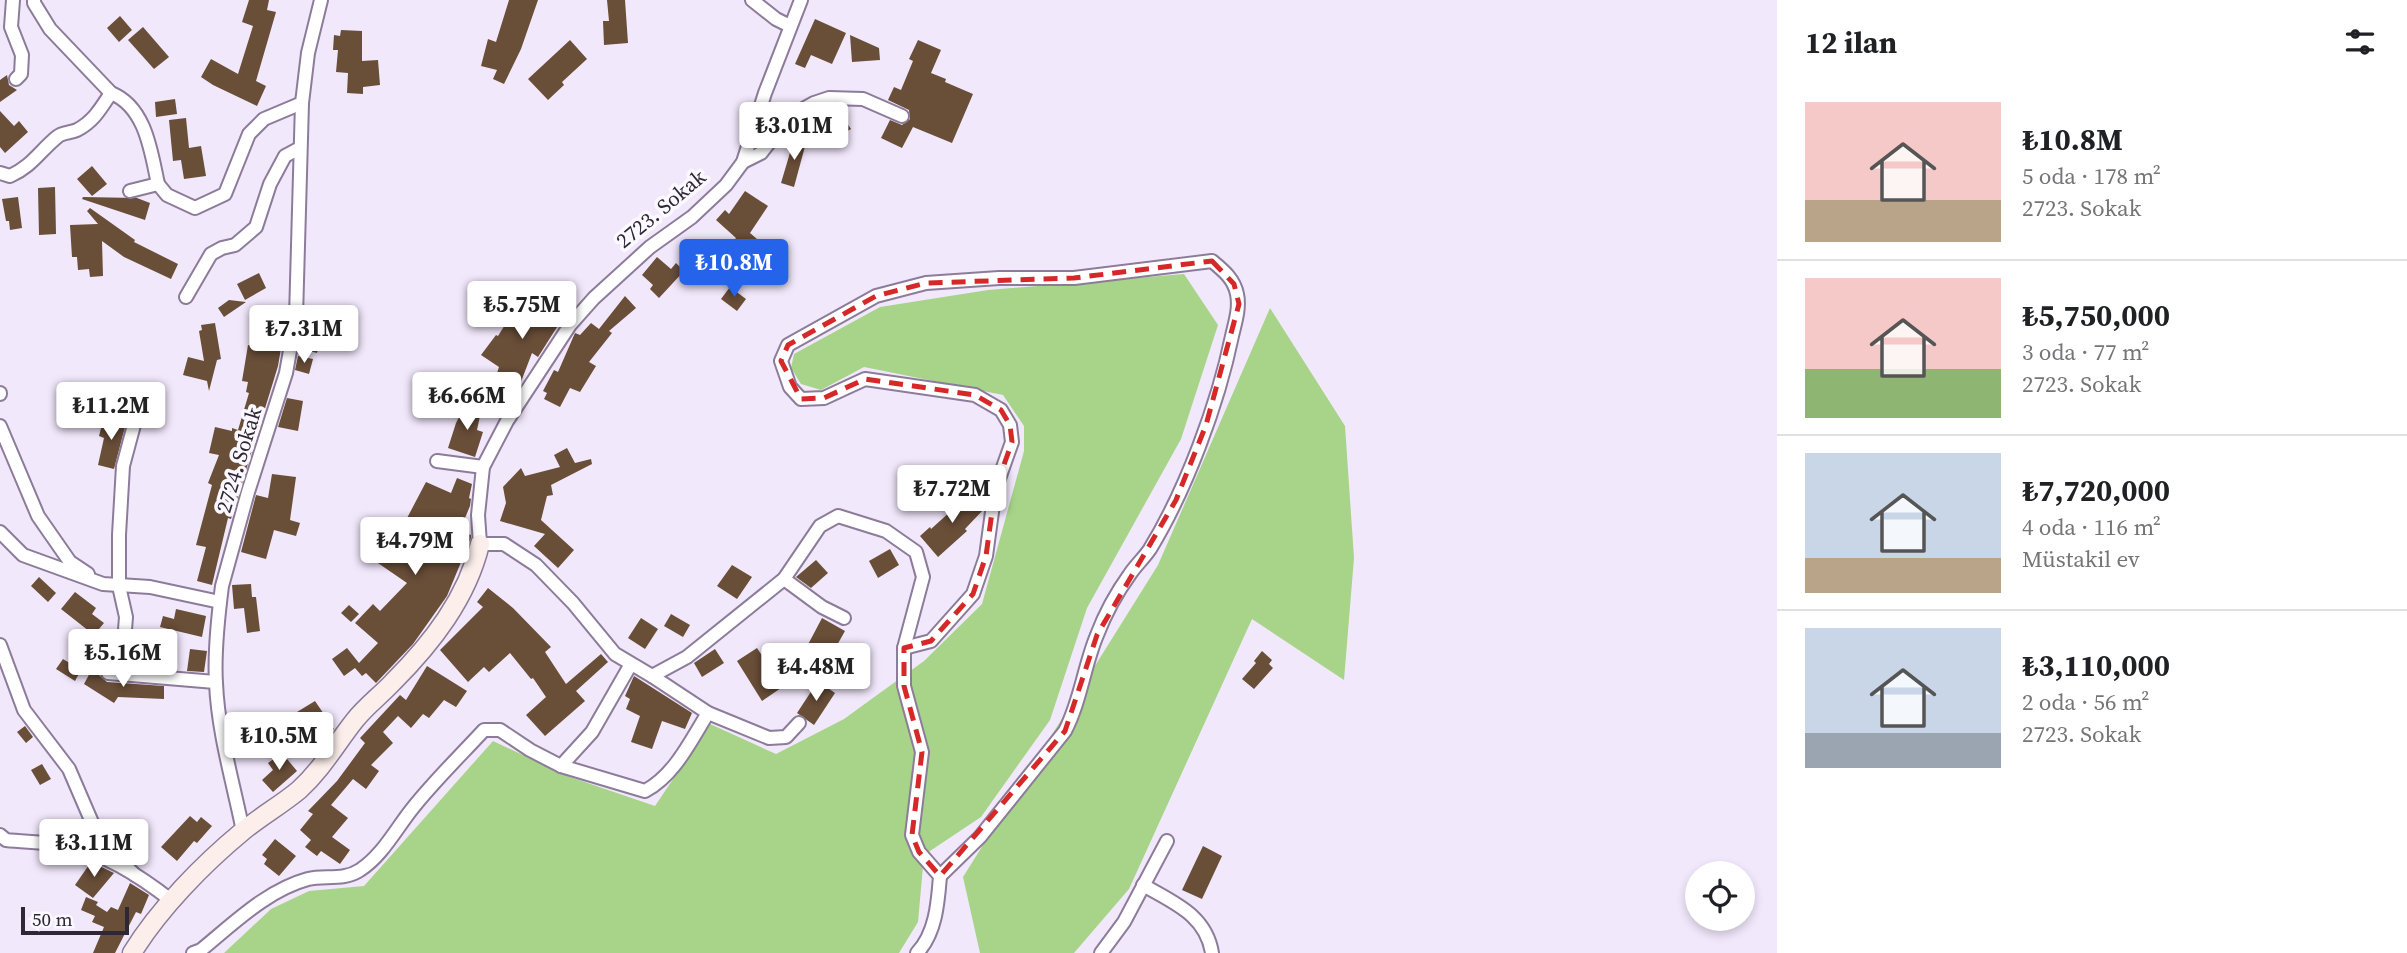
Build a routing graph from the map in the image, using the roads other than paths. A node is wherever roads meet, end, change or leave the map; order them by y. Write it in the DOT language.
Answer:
graph roads {
  1 [pos="13,0"];
  2 [pos="34,0"];
  3 [pos="321,0"];
  4 [pos="752,0"];
  5 [pos="801,0"];
  6 [pos="790,26"];
  7 [pos="16,79"];
  8 [pos="111,93"];
  9 [pos="302,103"];
  10 [pos="902,116"];
  11 [pos="300,148"];
  12 [pos="743,162"];
  13 [pos="0,173"];
  14 [pos="158,184"];
  15 [pos="130,191"];
  16 [pos="186,297"];
  17 [pos="134,425"];
  18 [pos="0,426"];
  19 [pos="437,461"];
  20 [pos="483,467"];
  21 [pos="0,532"];
  22 [pos="480,544"];
  23 [pos="784,579"];
  24 [pos="103,584"];
  25 [pos="119,586"];
  26 [pos="220,602"];
  27 [pos="844,618"];
  28 [pos="0,645"];
  29 [pos="904,648"];
  30 [pos="631,664"];
  31 [pos="652,676"];
  32 [pos="215,682"];
  33 [pos="708,713"];
  34 [pos="799,723"];
  35 [pos="561,766"];
  36 [pos="243,831"];
  37 [pos="0,835"];
  38 [pos="1167,841"];
  39 [pos="135,875"];
  40 [pos="940,876"];
  41 [pos="1143,886"];
  42 [pos="172,901"];
  43 [pos="132,953"];
  44 [pos="193,953"];
  45 [pos="917,953"];
  46 [pos="1101,953"];
  47 [pos="1212,953"];
  1 -- 7 [label="street"];
  2 -- 8 [label="street"];
  3 -- 9 [label="street, 2724. Sokak"];
  4 -- 6 [label="street"];
  5 -- 6 [label="street, 2723. Sokak"];
  6 -- 12 [label="street, 2723. Sokak"];
  8 -- 13 [label="street"];
  8 -- 14 [label="street"];
  9 -- 11 [label="street, 2724. Sokak"];
  9 -- 14 [label="street"];
  10 -- 12 [label="street, 2723. Sokak"];
  11 -- 16 [label="street"];
  11 -- 26 [label="street, 2724. Sokak"];
  12 -- 20 [label="street, 2723. Sokak"];
  14 -- 15 [label="street"];
  17 -- 25 [label="street"];
  18 -- 24 [label="street"];
  19 -- 20 [label="street"];
  20 -- 22 [label="street, 2723. Sokak"];
  21 -- 24 [label="street"];
  22 -- 30 [label="street"];
  22 -- 36 [label="street, 2723. Sokak"];
  23 -- 27 [label="street"];
  23 -- 29 [label="street"];
  23 -- 31 [label="street"];
  24 -- 25 [label="street"];
  25 -- 26 [label="street"];
  25 -- 32 [label="street"];
  26 -- 32 [label="street, 2724. Sokak"];
  28 -- 39 [label="street"];
  29 -- 40 [label="street"];
  29 -- 40 [label="street"];
  30 -- 31 [label="street"];
  30 -- 35 [label="street"];
  31 -- 33 [label="street"];
  32 -- 36 [label="street, 2724. Sokak"];
  33 -- 34 [label="street"];
  33 -- 35 [label="street"];
  35 -- 44 [label="street"];
  36 -- 42 [label="street, 2723. Sokak"];
  37 -- 39 [label="street"];
  38 -- 41 [label="street"];
  39 -- 42 [label="street"];
  40 -- 45 [label="street"];
  41 -- 46 [label="street"];
  41 -- 47 [label="street"];
  42 -- 43 [label="street, 2723. Sokak"];
}
